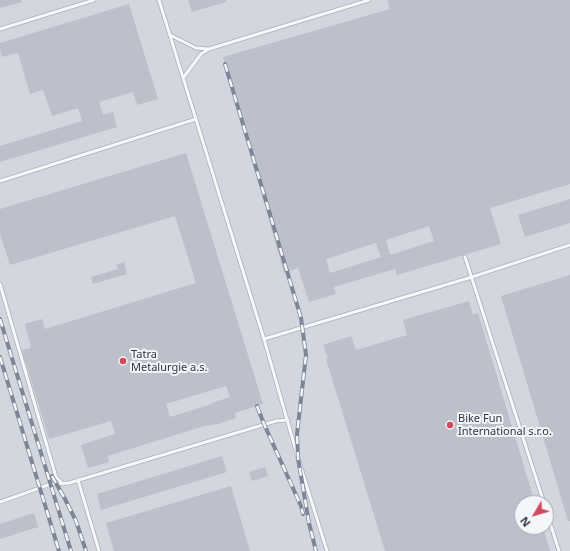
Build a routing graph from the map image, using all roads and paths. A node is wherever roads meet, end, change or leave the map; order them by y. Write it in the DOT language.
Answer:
graph roads {
  1 [pos="94,0"];
  2 [pos="159,0"];
  3 [pos="369,0"];
  4 [pos="0,29"];
  5 [pos="170,35"];
  6 [pos="209,49"];
  7 [pos="183,78"];
  8 [pos="196,119"];
  9 [pos="0,181"];
  10 [pos="570,245"];
  11 [pos="465,257"];
  12 [pos="472,277"];
  13 [pos="0,284"];
  14 [pos="264,339"];
  15 [pos="288,420"];
  16 [pos="78,480"];
  17 [pos="63,484"];
  18 [pos="541,495"];
  19 [pos="0,502"];
  20 [pos="554,535"];
  21 [pos="99,551"];
  22 [pos="327,551"];
  23 [pos="559,551"];
  1 -- 4 [label="lane"];
  2 -- 5 [label="lane"];
  3 -- 6 [label="lane"];
  5 -- 6 [label="lane"];
  5 -- 7 [label="lane"];
  6 -- 7 [label="lane"];
  7 -- 8 [label="lane"];
  8 -- 9 [label="lane"];
  8 -- 14 [label="lane"];
  10 -- 12 [label="lane"];
  11 -- 12 [label="lane"];
  12 -- 14 [label="lane"];
  12 -- 18 [label="lane"];
  13 -- 17 [label="lane"];
  14 -- 15 [label="lane"];
  15 -- 16 [label="lane"];
  15 -- 22 [label="lane"];
  16 -- 17 [label="lane"];
  16 -- 21 [label="lane"];
  17 -- 19 [label="lane"];
  20 -- 23 [label="lane"];
}
